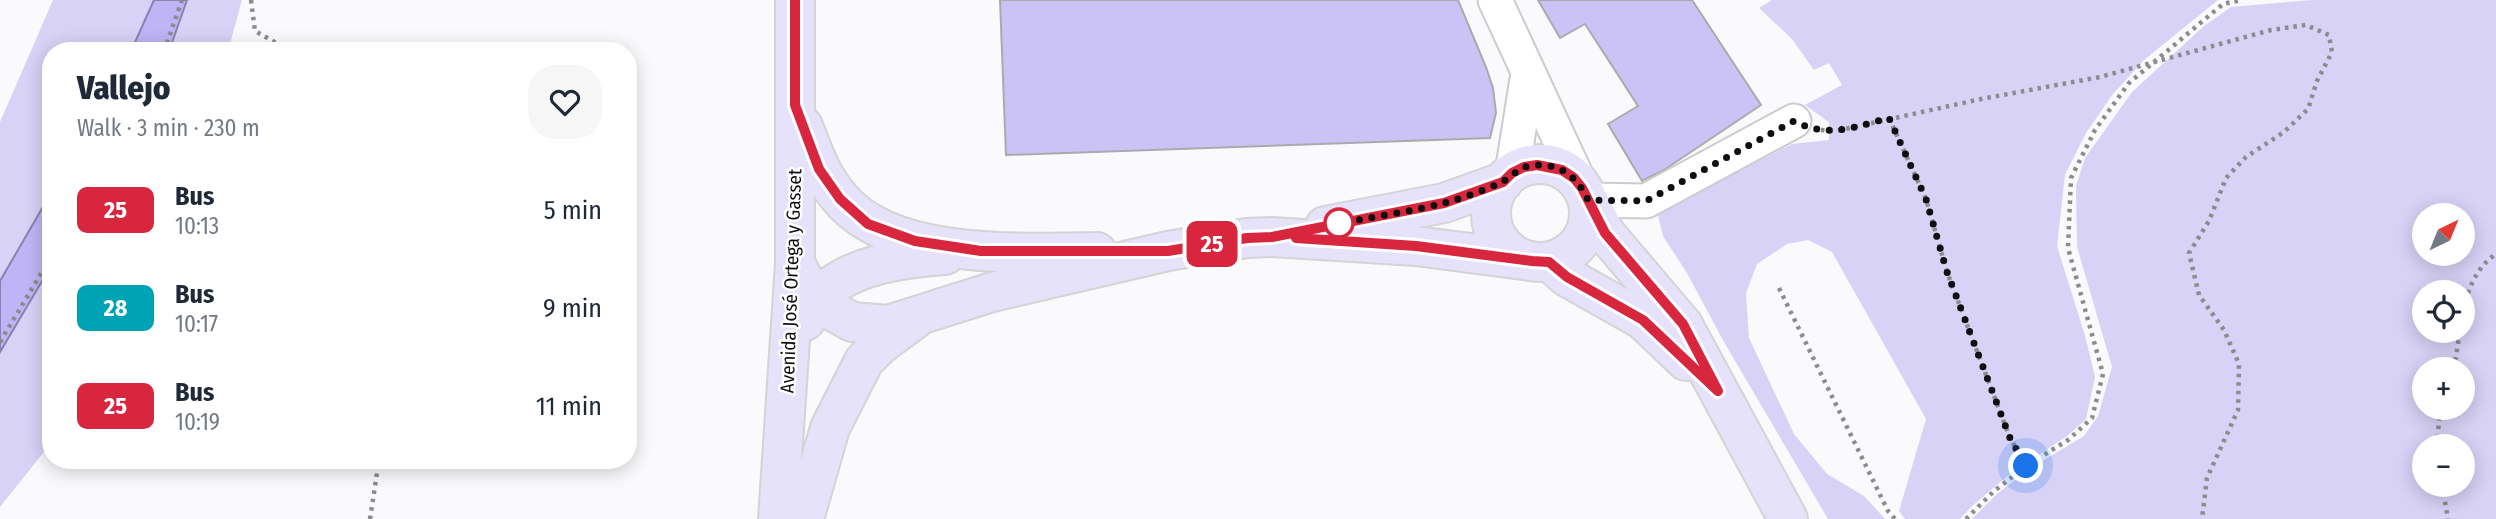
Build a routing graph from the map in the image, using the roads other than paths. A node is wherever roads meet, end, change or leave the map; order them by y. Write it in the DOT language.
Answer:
graph roads {
  1 [pos="795,0"];
  2 [pos="1495,0"];
  3 [pos="1528,73"];
  4 [pos="795,105"];
  5 [pos="1794,121"];
  6 [pos="1508,178"];
  7 [pos="1585,194"];
  8 [pos="1272,237"];
  9 [pos="981,251"];
  10 [pos="1168,251"];
  11 [pos="1541,262"];
  12 [pos="795,263"];
  13 [pos="815,301"];
  14 [pos="917,318"];
  15 [pos="791,348"];
  16 [pos="1718,391"];
  17 [pos="778,519"];
  18 [pos="804,519"];
  19 [pos="1788,519"];
  1 -- 4 [label="main road, Avenida José Ortega y Gasset"];
  2 -- 3 [label="street"];
  3 -- 6 [label="street"];
  3 -- 7 [label="street"];
  4 -- 9 [label="main road"];
  4 -- 12 [label="main road, Avenida José Ortega y Gasset"];
  5 -- 7 [label="street"];
  6 -- 7 [label="main road"];
  6 -- 8 [label="main road"];
  6 -- 11 [label="main road"];
  7 -- 11 [label="main road"];
  7 -- 16 [label="main road"];
  8 -- 10 [label="main road"];
  8 -- 11 [label="main road"];
  9 -- 10 [label="main road"];
  9 -- 13 [label="main road"];
  10 -- 14 [label="main road"];
  11 -- 16 [label="main road"];
  12 -- 13 [label="main road"];
  12 -- 15 [label="main road, Avenida José Ortega y Gasset"];
  13 -- 14 [label="main road"];
  13 -- 15 [label="main road"];
  14 -- 18 [label="main road"];
  15 -- 17 [label="main road, Avenida José Ortega y Gasset"];
  16 -- 19 [label="main road"];
}
